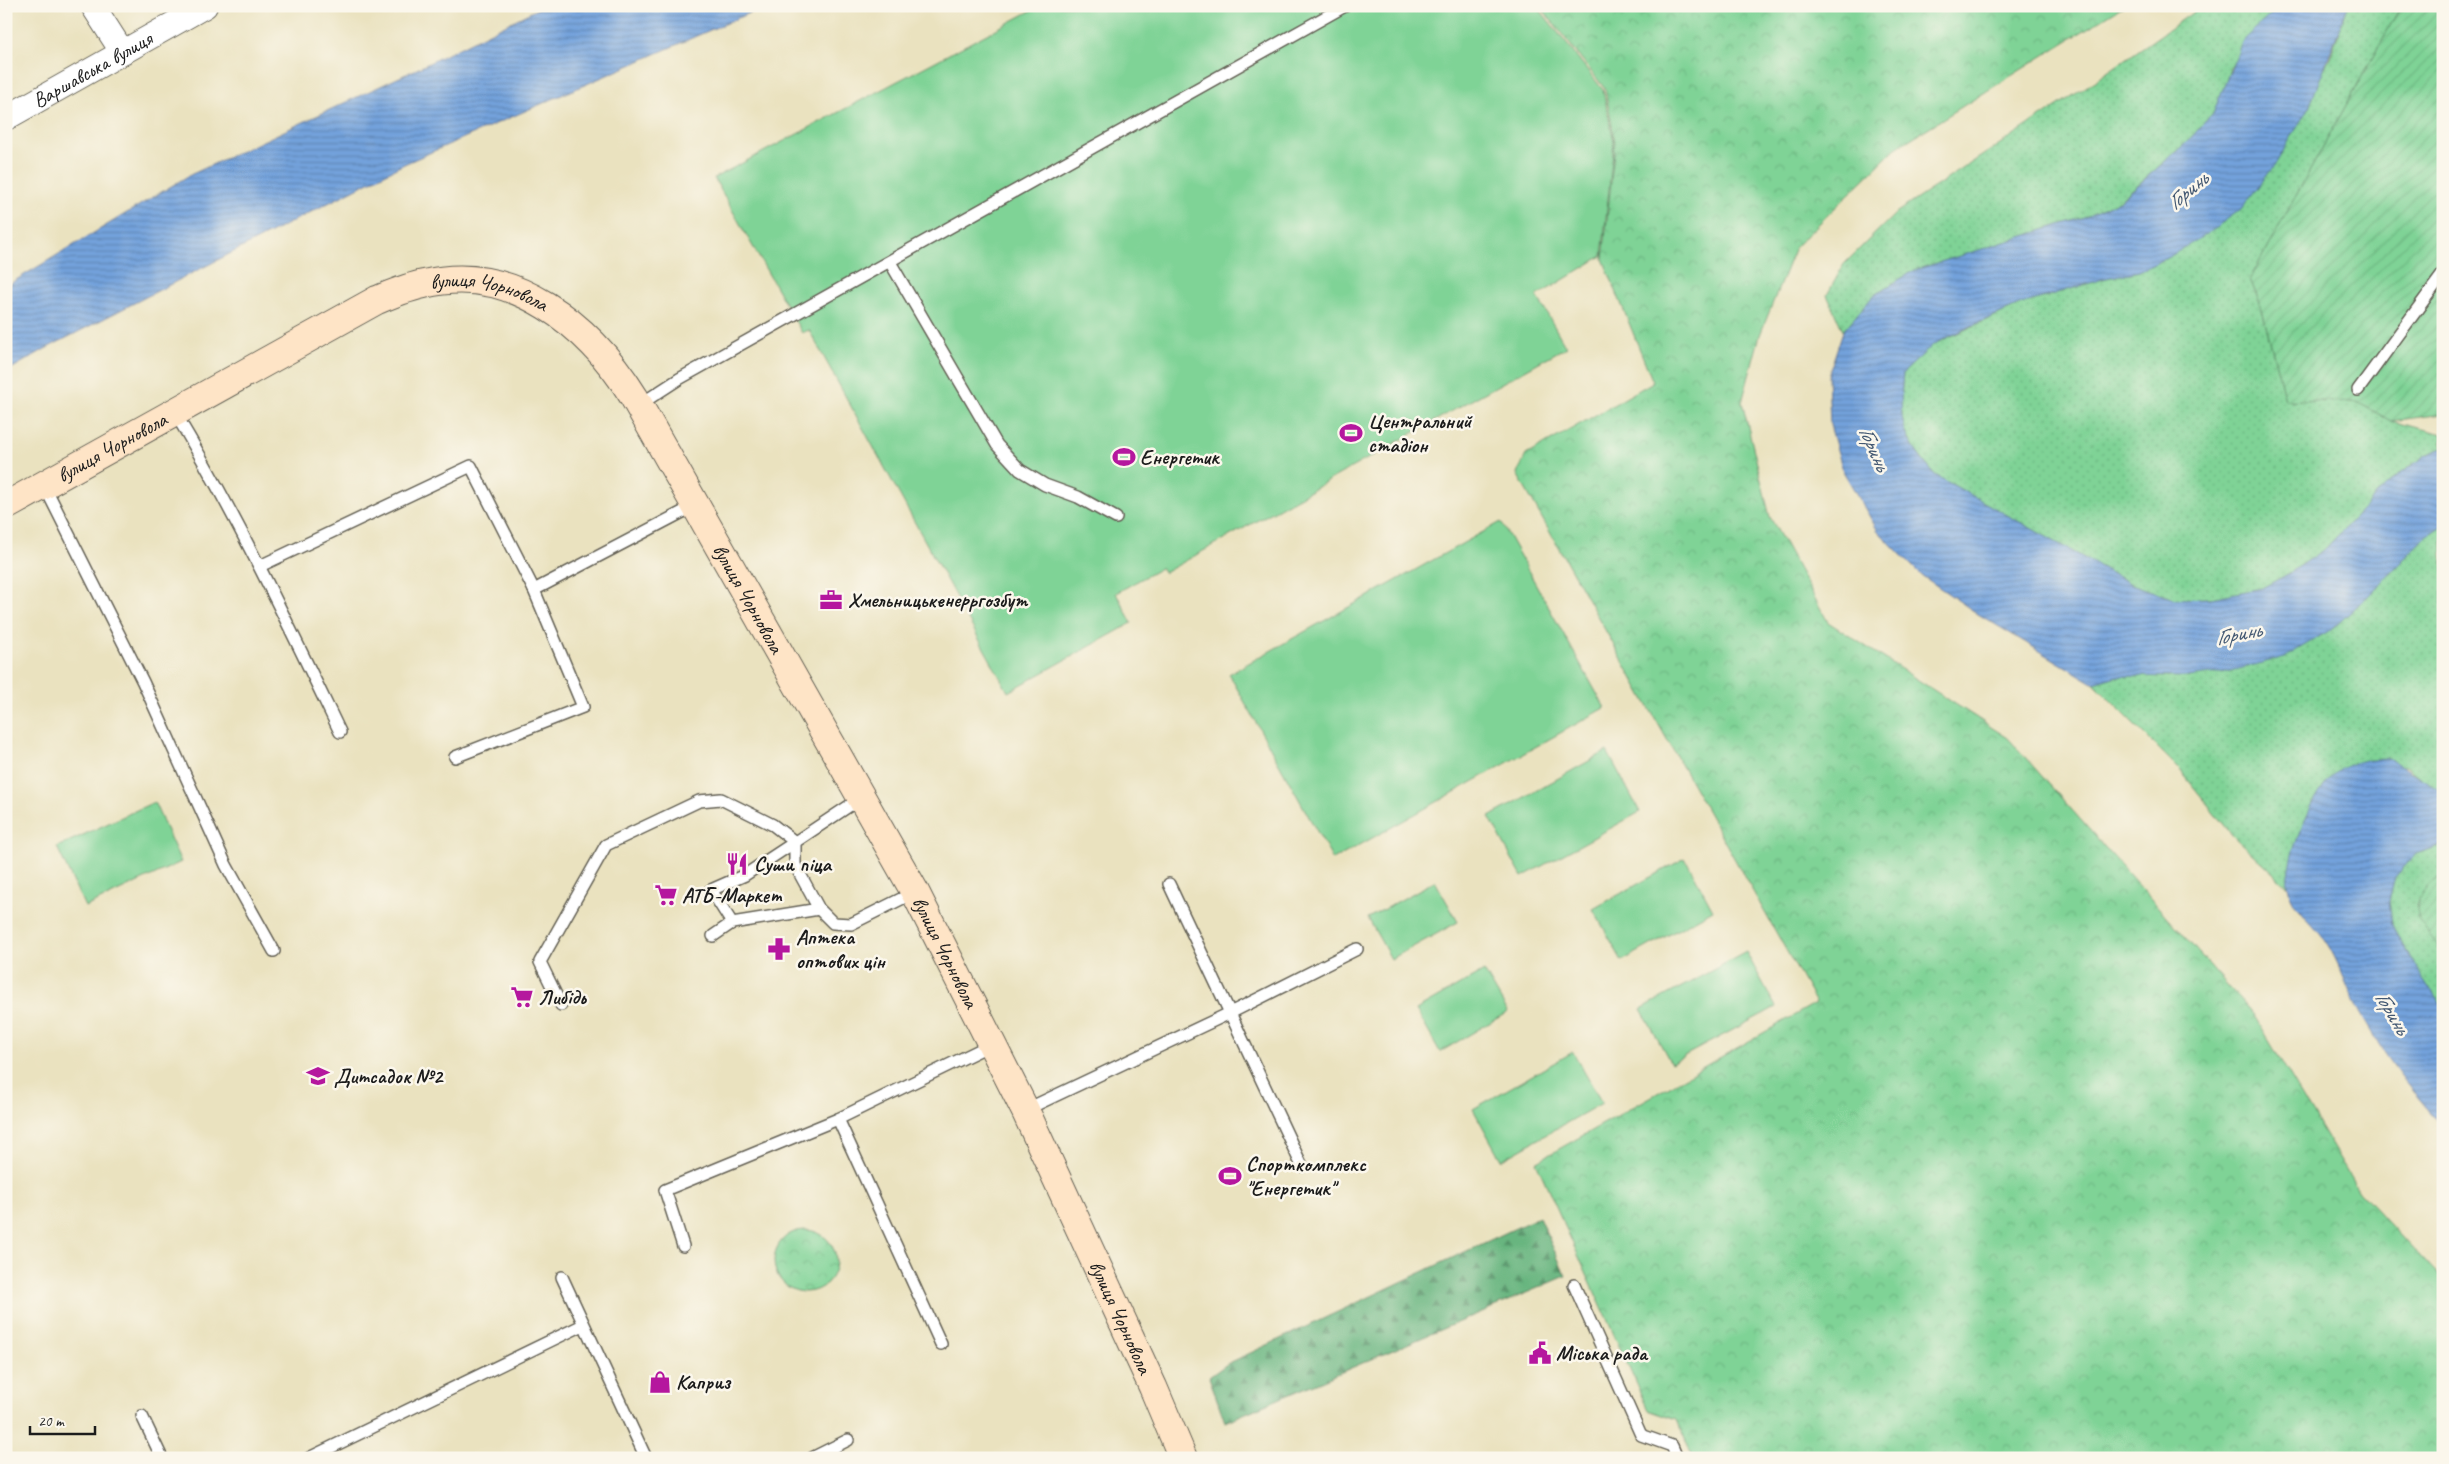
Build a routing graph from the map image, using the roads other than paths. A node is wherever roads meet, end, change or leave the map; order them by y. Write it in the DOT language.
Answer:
graph roads {
  1 [pos="93,6"];
  2 [pos="205,6"];
  3 [pos="1345,6"];
  4 [pos="123,53"];
  5 [pos="6,118"];
  6 [pos="890,262"];
  7 [pos="2443,274"];
  8 [pos="2358,390"];
  9 [pos="639,405"];
  10 [pos="175,414"];
  11 [pos="44,484"];
  12 [pos="696,504"];
  13 [pos="6,506"];
  14 [pos="1116,518"];
  15 [pos="260,566"];
  16 [pos="534,590"];
  17 [pos="340,732"];
  18 [pos="455,757"];
  19 [pos="861,798"];
  20 [pos="795,842"];
  21 [pos="1169,884"];
  22 [pos="915,892"];
  23 [pos="819,909"];
  24 [pos="732,923"];
  25 [pos="714,936"];
  26 [pos="1357,949"];
  27 [pos="274,951"];
  28 [pos="561,1005"];
  29 [pos="1230,1013"];
  30 [pos="993,1044"];
  31 [pos="1025,1110"];
  32 [pos="838,1118"];
  33 [pos="1302,1166"];
  34 [pos="683,1246"];
  35 [pos="562,1278"];
  36 [pos="1574,1285"];
  37 [pos="583,1325"];
  38 [pos="941,1344"];
  39 [pos="142,1416"];
  40 [pos="848,1440"];
  41 [pos="1181,1457"];
  42 [pos="162,1458"];
  43 [pos="309,1458"];
  44 [pos="646,1458"];
  45 [pos="812,1458"];
  46 [pos="1677,1458"];
  1 -- 4 [label="street"];
  2 -- 4 [label="street, Варшавська вулиця"];
  3 -- 6 [label="lane"];
  4 -- 5 [label="street, Варшавська вулиця"];
  6 -- 9 [label="lane"];
  6 -- 14 [label="lane"];
  7 -- 8 [label="lane"];
  9 -- 10 [label="street, вулиця Чорновола"];
  9 -- 12 [label="street, вулиця Чорновола"];
  10 -- 11 [label="street, вулиця Чорновола"];
  10 -- 15 [label="lane"];
  11 -- 13 [label="street, вулиця Чорновола"];
  11 -- 27 [label="lane"];
  12 -- 16 [label="lane"];
  12 -- 19 [label="street, вулиця Чорновола"];
  15 -- 16 [label="lane"];
  15 -- 17 [label="lane"];
  16 -- 18 [label="lane"];
  19 -- 20 [label="lane"];
  19 -- 22 [label="street, вулиця Чорновола"];
  20 -- 23 [label="lane"];
  20 -- 24 [label="lane"];
  20 -- 28 [label="lane"];
  21 -- 29 [label="lane"];
  22 -- 23 [label="lane"];
  22 -- 30 [label="street, вулиця Чорновола"];
  23 -- 24 [label="lane"];
  24 -- 25 [label="lane"];
  26 -- 29 [label="lane"];
  29 -- 31 [label="lane"];
  29 -- 33 [label="lane"];
  30 -- 31 [label="street, вулиця Чорновола"];
  30 -- 32 [label="lane"];
  31 -- 41 [label="street, вулиця Чорновола"];
  32 -- 34 [label="lane"];
  32 -- 38 [label="lane"];
  35 -- 37 [label="lane"];
  36 -- 46 [label="lane"];
  37 -- 43 [label="lane"];
  37 -- 44 [label="lane"];
  39 -- 42 [label="lane"];
  40 -- 45 [label="lane"];
}
